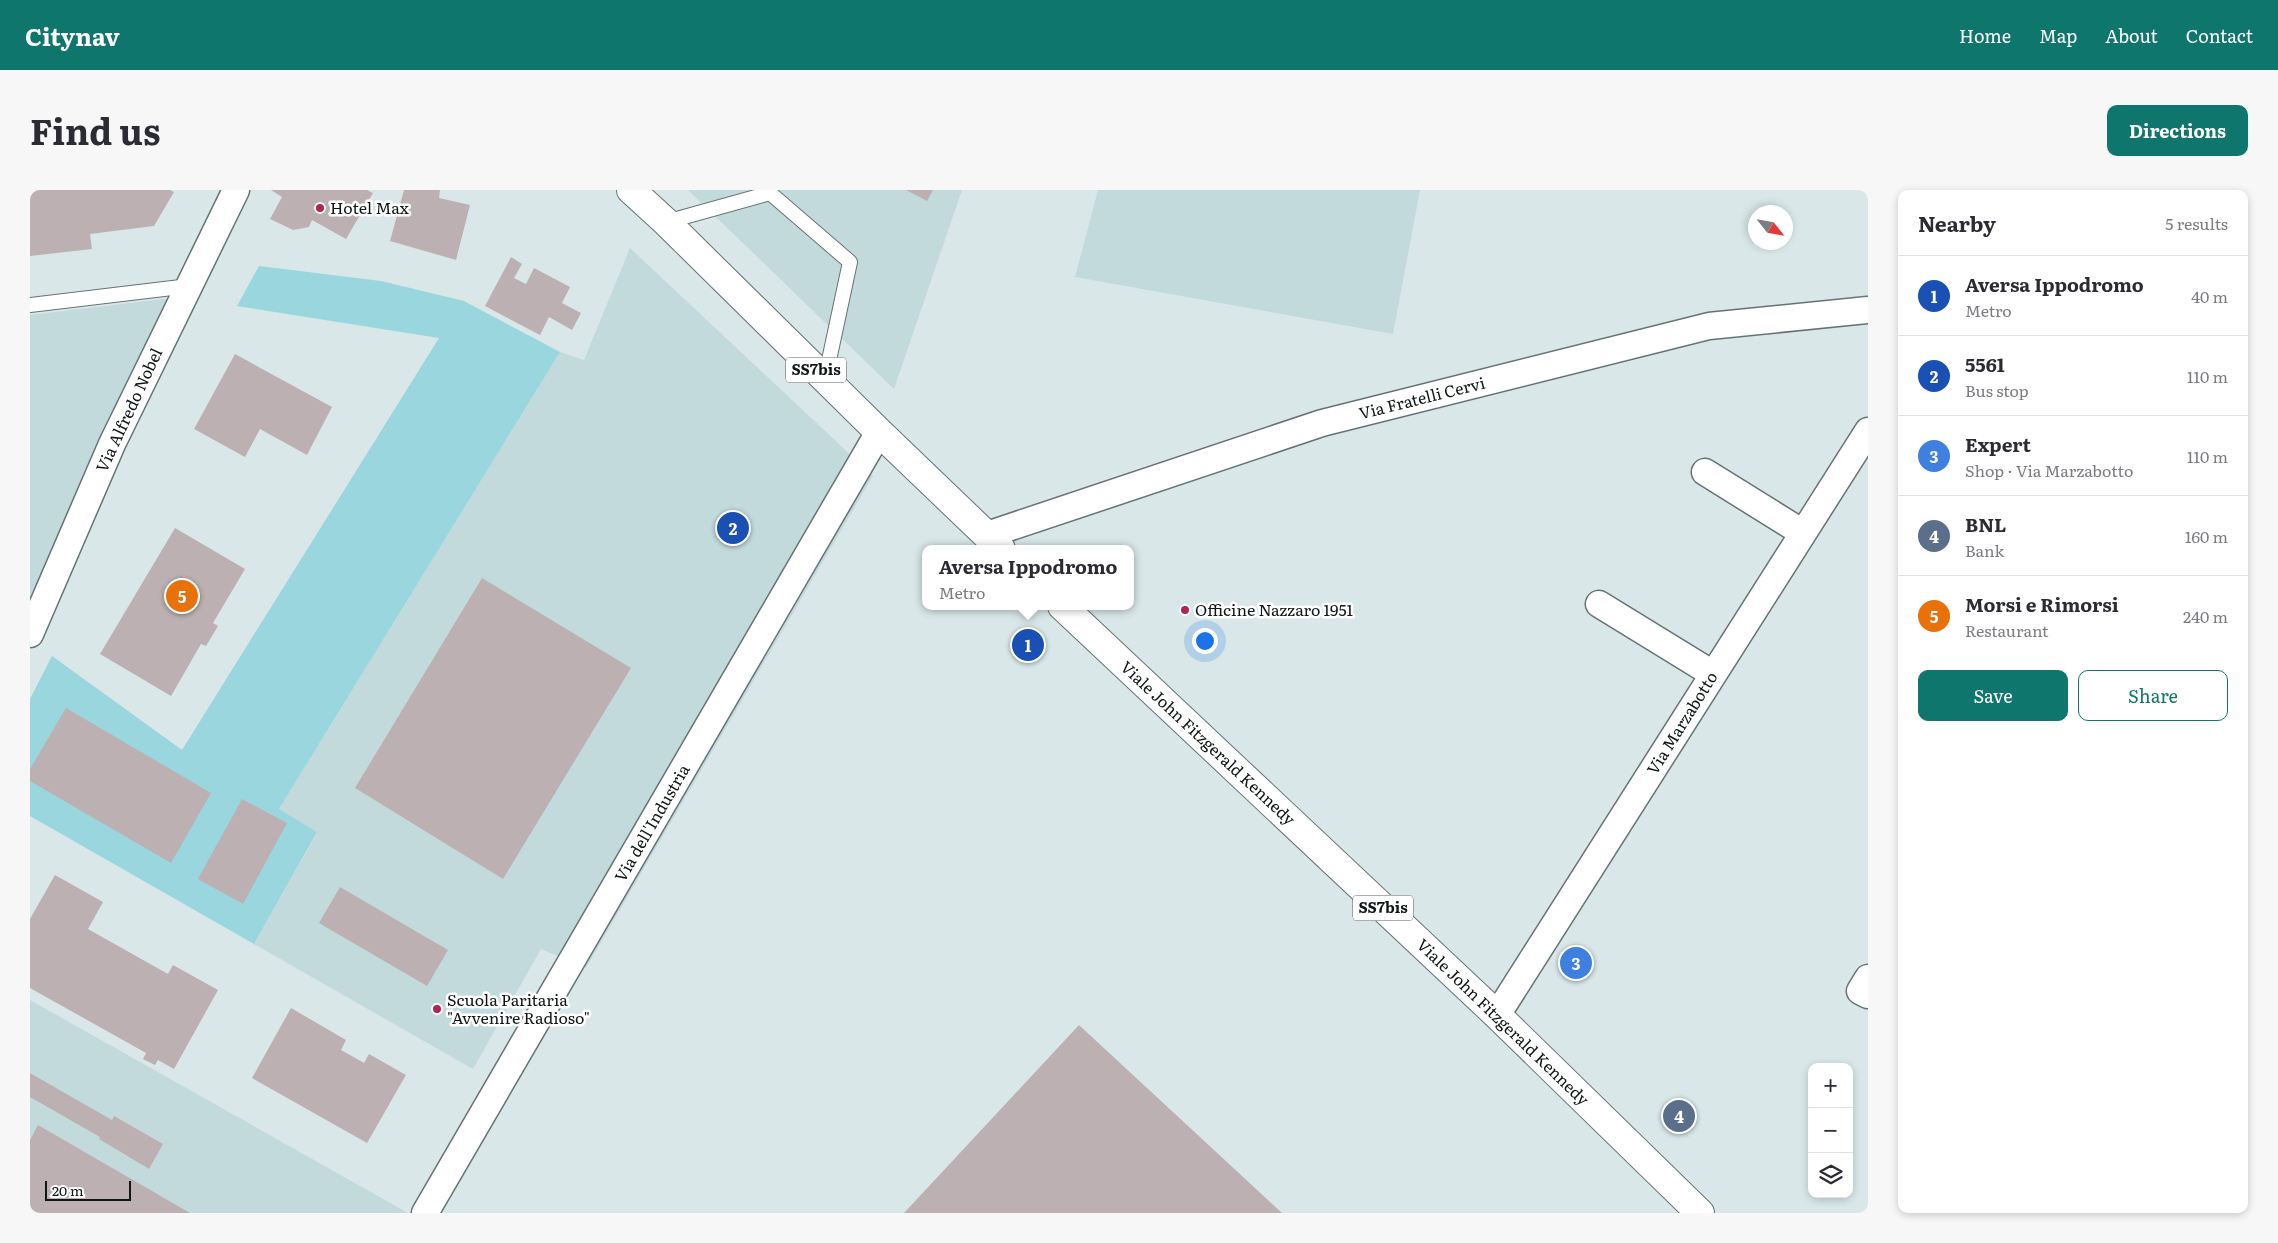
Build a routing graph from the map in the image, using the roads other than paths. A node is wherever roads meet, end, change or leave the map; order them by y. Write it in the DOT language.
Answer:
graph roads {
  1 [pos="236,190"];
  2 [pos="631,190"];
  3 [pos="666,222"];
  4 [pos="189,286"];
  5 [pos="30,305"];
  6 [pos="1868,310"];
  7 [pos="825,379"];
  8 [pos="1868,431"];
  9 [pos="879,432"];
  10 [pos="1705,472"];
  11 [pos="1803,533"];
  12 [pos="994,542"];
  13 [pos="1599,604"];
  14 [pos="1066,610"];
  15 [pos="30,634"];
  16 [pos="1713,674"];
  17 [pos="1868,978"];
  18 [pos="1868,995"];
  19 [pos="1497,1015"];
  20 [pos="425,1213"];
  21 [pos="1700,1213"];
  1 -- 4 [label="street, Via Alfredo Nobel"];
  2 -- 3 [label="main road, SS7bis"];
  3 -- 7 [label="main road, SS7bis"];
  3 -- 7 [label="lane"];
  4 -- 5 [label="lane"];
  4 -- 15 [label="street, Via Alfredo Nobel"];
  6 -- 12 [label="street, Via Fratelli Cervi"];
  7 -- 9 [label="main road, SS7bis"];
  8 -- 11 [label="street, Via Marzabotto"];
  9 -- 12 [label="main road, SS7bis"];
  9 -- 20 [label="street, Via dell'Industria"];
  10 -- 11 [label="street"];
  11 -- 16 [label="street, Via Marzabotto"];
  13 -- 16 [label="street"];
  14 -- 19 [label="main road, Viale John Fitzgerald Kennedy / SS7bis"];
  16 -- 19 [label="street, Via Marzabotto"];
  17 -- 18 [label="street"];
  19 -- 21 [label="main road, Viale John Fitzgerald Kennedy / SS7bis"];
}
